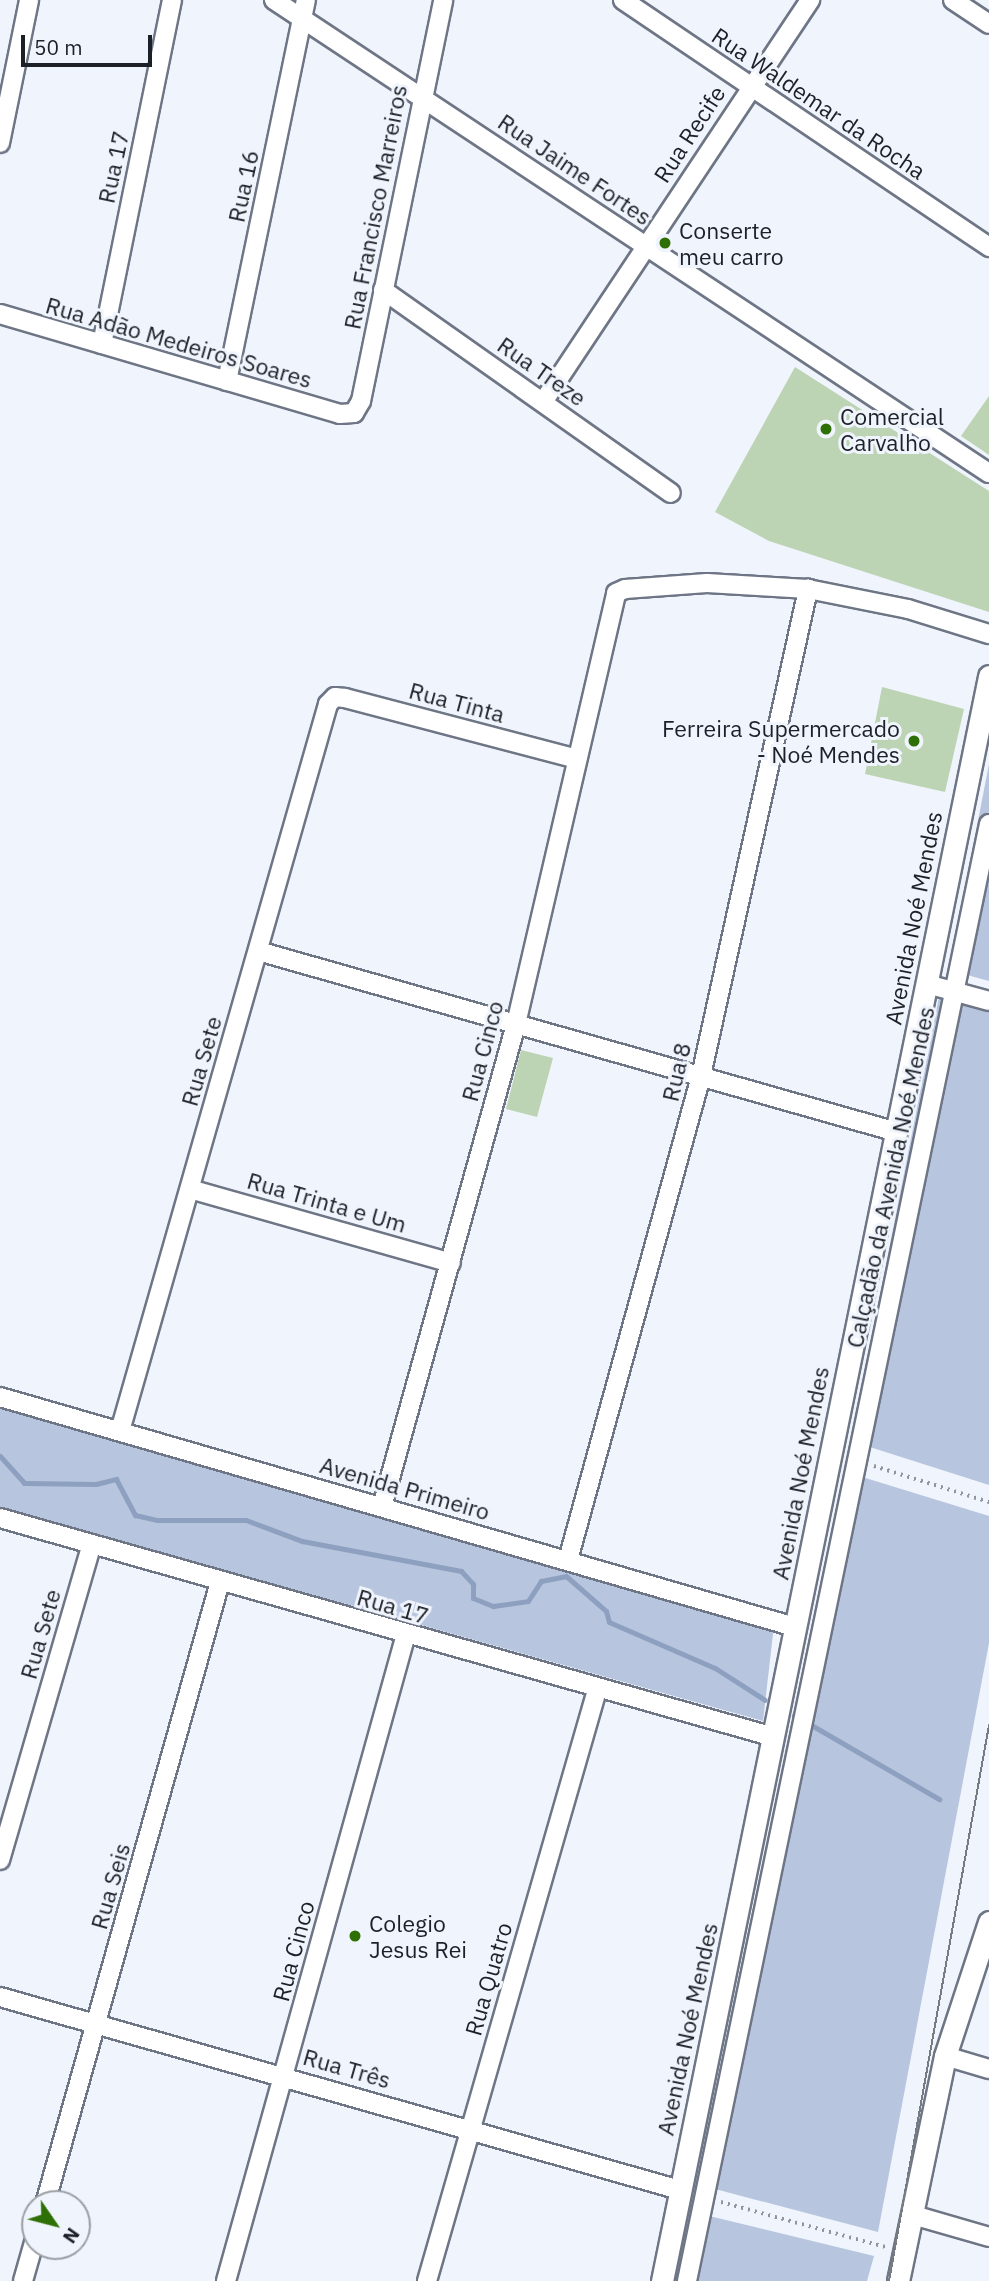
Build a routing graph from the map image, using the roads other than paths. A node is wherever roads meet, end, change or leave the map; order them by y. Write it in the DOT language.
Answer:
graph roads {
  1 [pos="29,0"];
  2 [pos="172,0"];
  3 [pos="274,0"];
  4 [pos="306,0"];
  5 [pos="443,0"];
  6 [pos="622,0"];
  7 [pos="810,0"];
  8 [pos="953,0"];
  9 [pos="302,19"];
  10 [pos="989,24"];
  11 [pos="750,87"];
  12 [pos="422,97"];
  13 [pos="0,143"];
  14 [pos="646,245"];
  15 [pos="989,247"];
  16 [pos="383,290"];
  17 [pos="0,314"];
  18 [pos="102,344"];
  19 [pos="227,381"];
  20 [pos="543,402"];
  21 [pos="345,415"];
  22 [pos="989,473"];
  23 [pos="671,493"];
  24 [pos="808,589"];
  25 [pos="989,634"];
  26 [pos="989,676"];
  27 [pos="328,704"];
  28 [pos="577,759"];
  29 [pos="989,824"];
  30 [pos="258,951"];
  31 [pos="927,984"];
  32 [pos="955,992"];
  33 [pos="989,1001"];
  34 [pos="516,1024"];
  35 [pos="701,1076"];
  36 [pos="897,1132"];
  37 [pos="190,1189"];
  38 [pos="451,1263"];
  39 [pos="0,1397"];
  40 [pos="120,1431"];
  41 [pos="382,1507"];
  42 [pos="0,1518"];
  43 [pos="92,1544"];
  44 [pos="568,1560"];
  45 [pos="220,1582"];
  46 [pos="795,1627"];
  47 [pos="406,1634"];
  48 [pos="597,1690"];
  49 [pos="774,1737"];
  50 [pos="0,1860"];
  51 [pos="989,1922"];
  52 [pos="0,1997"];
  53 [pos="97,2024"];
  54 [pos="945,2056"];
  55 [pos="989,2069"];
  56 [pos="284,2075"];
  57 [pos="471,2129"];
  58 [pos="49,2190"];
  59 [pos="680,2190"];
  60 [pos="914,2215"];
  61 [pos="989,2237"];
  62 [pos="29,2260"];
  63 [pos="23,2281"];
  64 [pos="226,2281"];
  65 [pos="428,2281"];
  66 [pos="662,2281"];
  67 [pos="687,2281"];
  68 [pos="898,2281"];
  1 -- 13 [label="street"];
  2 -- 18 [label="street, Rua 17"];
  3 -- 9 [label="street, Rua Jaime Fortes"];
  4 -- 9 [label="street, Rua 16"];
  5 -- 12 [label="street, Rua Francisco Marreiros"];
  6 -- 11 [label="street, Rua Waldemar da Rocha"];
  7 -- 11 [label="street, Rua Recife"];
  8 -- 10 [label="street"];
  9 -- 12 [label="street, Rua Jaime Fortes"];
  9 -- 19 [label="street, Rua 16"];
  11 -- 14 [label="street, Rua Recife"];
  11 -- 15 [label="street, Rua Waldemar da Rocha"];
  12 -- 14 [label="street, Rua Jaime Fortes"];
  12 -- 16 [label="street, Rua Francisco Marreiros"];
  14 -- 20 [label="street, Rua Recife"];
  14 -- 22 [label="street, Rua Jaime Fortes"];
  16 -- 20 [label="street, Rua Treze"];
  16 -- 21 [label="street, Rua Francisco Marreiros"];
  17 -- 18 [label="street, Rua Adão Medeiros Soares"];
  18 -- 19 [label="street, Rua Adão Medeiros Soares"];
  19 -- 21 [label="street, Rua Adão Medeiros Soares"];
  20 -- 23 [label="street, Rua Treze"];
  24 -- 25 [label="street"];
  24 -- 28 [label="street, Rua Cinco"];
  24 -- 35 [label="street, Rua 8"];
  26 -- 31 [label="main road, Avenida Noé Mendes"];
  27 -- 28 [label="street, Rua Tinta"];
  27 -- 30 [label="street, Rua Sete"];
  28 -- 34 [label="street, Rua Cinco"];
  29 -- 32 [label="street, Calçadão da Avenida Noé Mendes"];
  30 -- 34 [label="street"];
  30 -- 37 [label="street, Rua Sete"];
  31 -- 32 [label="street"];
  31 -- 36 [label="main road, Avenida Noé Mendes"];
  32 -- 33 [label="street"];
  32 -- 67 [label="street, Calçadão da Avenida Noé Mendes"];
  34 -- 35 [label="street"];
  34 -- 38 [label="street, Rua Cinco"];
  35 -- 36 [label="street"];
  35 -- 44 [label="street, Rua 8"];
  36 -- 46 [label="main road, Avenida Noé Mendes"];
  37 -- 38 [label="street, Rua Trinta e Um"];
  37 -- 40 [label="street, Rua Sete"];
  38 -- 41 [label="street, Rua Cinco"];
  39 -- 40 [label="street, Avenida Primeiro"];
  40 -- 41 [label="street, Avenida Primeiro"];
  41 -- 44 [label="street, Avenida Primeiro"];
  42 -- 43 [label="street, Rua 17"];
  43 -- 45 [label="street, Rua 17"];
  43 -- 50 [label="street, Rua Sete"];
  44 -- 46 [label="street, Avenida Primeiro"];
  45 -- 47 [label="street, Rua 17"];
  45 -- 53 [label="street, Rua Seis"];
  46 -- 49 [label="main road, Avenida Noé Mendes"];
  47 -- 48 [label="street, Rua 17"];
  47 -- 56 [label="street, Rua Cinco"];
  48 -- 49 [label="street, Rua 17"];
  48 -- 57 [label="street, Rua Quatro"];
  49 -- 59 [label="main road, Avenida Noé Mendes"];
  51 -- 54 [label="main road"];
  52 -- 53 [label="street, Rua Três"];
  53 -- 56 [label="street, Rua Três"];
  53 -- 58 [label="street, Rua Seis"];
  54 -- 55 [label="street"];
  54 -- 60 [label="main road"];
  56 -- 57 [label="street, Rua Três"];
  56 -- 64 [label="street, Rua Cinco"];
  57 -- 59 [label="street, Rua Três"];
  57 -- 65 [label="street, Rua Quatro"];
  59 -- 66 [label="main road, Avenida Noé Mendes"];
  60 -- 61 [label="street"];
  60 -- 68 [label="main road"];
  62 -- 63 [label="street"];
}
